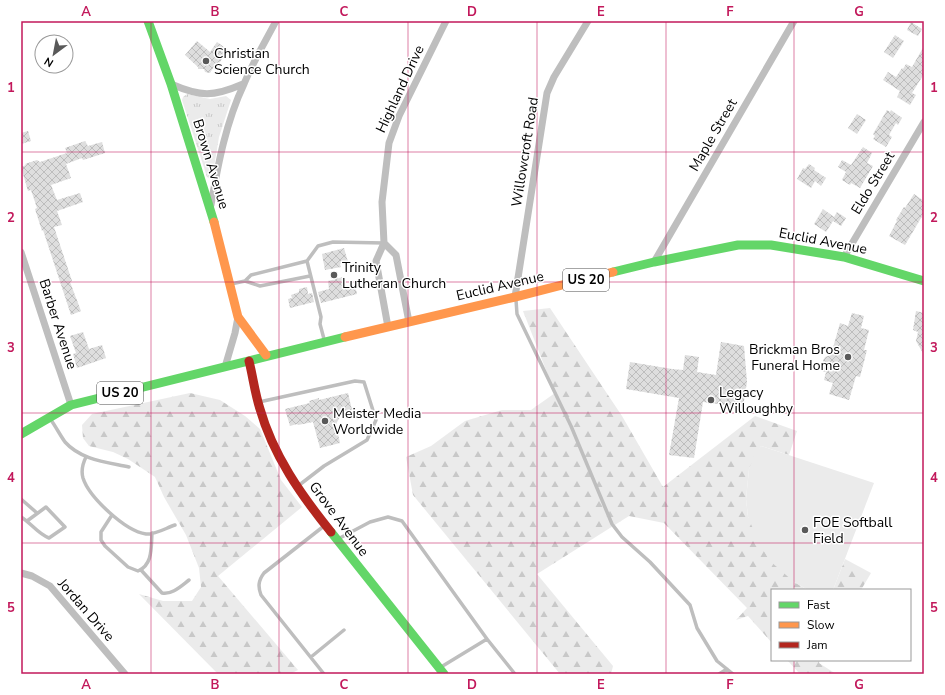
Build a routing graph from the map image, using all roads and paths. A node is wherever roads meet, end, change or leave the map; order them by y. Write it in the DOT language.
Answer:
graph roads {
  1 [pos="148,21"];
  2 [pos="276,21"];
  3 [pos="446,21"];
  4 [pos="588,21"];
  5 [pos="794,21"];
  6 [pos="171,84"];
  7 [pos="243,84"];
  8 [pos="924,122"];
  9 [pos="210,207"];
  10 [pos="384,243"];
  11 [pos="21,252"];
  12 [pos="844,257"];
  13 [pos="307,261"];
  14 [pos="654,262"];
  15 [pos="310,276"];
  16 [pos="245,281"];
  17 [pos="924,281"];
  18 [pos="230,284"];
  19 [pos="516,297"];
  20 [pos="238,317"];
  21 [pos="409,322"];
  22 [pos="388,327"];
  23 [pos="325,342"];
  24 [pos="266,356"];
  25 [pos="249,361"];
  26 [pos="224,367"];
  27 [pos="258,402"];
  28 [pos="71,405"];
  29 [pos="49,417"];
  30 [pos="21,434"];
  31 [pos="86,457"];
  32 [pos="129,467"];
  33 [pos="297,486"];
  34 [pos="21,499"];
  35 [pos="37,513"];
  36 [pos="112,515"];
  37 [pos="21,517"];
  38 [pos="27,521"];
  39 [pos="175,525"];
  40 [pos="326,525"];
  41 [pos="152,533"];
  42 [pos="337,539"];
  43 [pos="141,570"];
  44 [pos="21,572"];
  45 [pos="189,580"];
  46 [pos="344,630"];
  47 [pos="487,639"];
  48 [pos="311,657"];
  49 [pos="727,669"];
  50 [pos="442,671"];
  51 [pos="124,674"];
  52 [pos="324,674"];
  53 [pos="515,674"];
  54 [pos="719,674"];
  55 [pos="733,674"];
  1 -- 6 [label="main road, Brown Avenue"];
  2 -- 7 [label="street"];
  3 -- 10 [label="street, Highland Drive"];
  4 -- 19 [label="street, Willowcroft Road"];
  5 -- 14 [label="street, Maple Street"];
  6 -- 7 [label="street"];
  6 -- 9 [label="main road, Brown Avenue"];
  7 -- 9 [label="street"];
  8 -- 12 [label="street, Eldo Street"];
  9 -- 18 [label="main road, Brown Avenue"];
  10 -- 13 [label="lane"];
  10 -- 21 [label="street"];
  10 -- 22 [label="street, Highland Drive"];
  11 -- 28 [label="street, Barber Avenue"];
  12 -- 14 [label="main road, Euclid Avenue / US 20"];
  12 -- 17 [label="main road, Euclid Avenue / US 20"];
  13 -- 15 [label="lane"];
  13 -- 16 [label="lane"];
  14 -- 19 [label="main road, Euclid Avenue / US 20"];
  15 -- 16 [label="lane"];
  15 -- 23 [label="lane"];
  16 -- 18 [label="lane"];
  18 -- 20 [label="main road, Brown Avenue"];
  19 -- 21 [label="main road, Euclid Avenue / US 20"];
  19 -- 49 [label="lane"];
  20 -- 24 [label="main road, Brown Avenue"];
  20 -- 26 [label="street, Brown Avenue"];
  21 -- 22 [label="main road, Euclid Avenue / US 20"];
  22 -- 23 [label="main road, Euclid Avenue / US 20"];
  23 -- 24 [label="main road, Euclid Avenue / US 20"];
  24 -- 25 [label="main road, Euclid Avenue / US 20"];
  25 -- 26 [label="main road, Euclid Avenue / US 20"];
  25 -- 27 [label="main road, Grove Avenue"];
  26 -- 28 [label="main road, Euclid Avenue / US 20"];
  27 -- 33 [label="main road, Grove Avenue"];
  27 -- 33 [label="lane"];
  28 -- 29 [label="main road, Euclid Avenue / US 20"];
  29 -- 30 [label="main road, Euclid Avenue / US 20"];
  29 -- 31 [label="lane"];
  31 -- 32 [label="lane"];
  31 -- 36 [label="lane"];
  33 -- 40 [label="main road, Grove Avenue"];
  34 -- 35 [label="lane"];
  35 -- 38 [label="lane"];
  35 -- 38 [label="lane"];
  36 -- 41 [label="lane"];
  36 -- 43 [label="lane"];
  37 -- 38 [label="lane"];
  39 -- 41 [label="lane"];
  40 -- 42 [label="main road, Grove Avenue"];
  40 -- 48 [label="lane"];
  41 -- 43 [label="lane"];
  42 -- 47 [label="lane"];
  42 -- 50 [label="main road, Grove Avenue"];
  43 -- 45 [label="lane"];
  44 -- 51 [label="street, Jordan Drive"];
  46 -- 48 [label="lane"];
  47 -- 50 [label="lane"];
  47 -- 53 [label="lane"];
  48 -- 52 [label="lane"];
  49 -- 54 [label="lane"];
  49 -- 55 [label="lane"];
}
